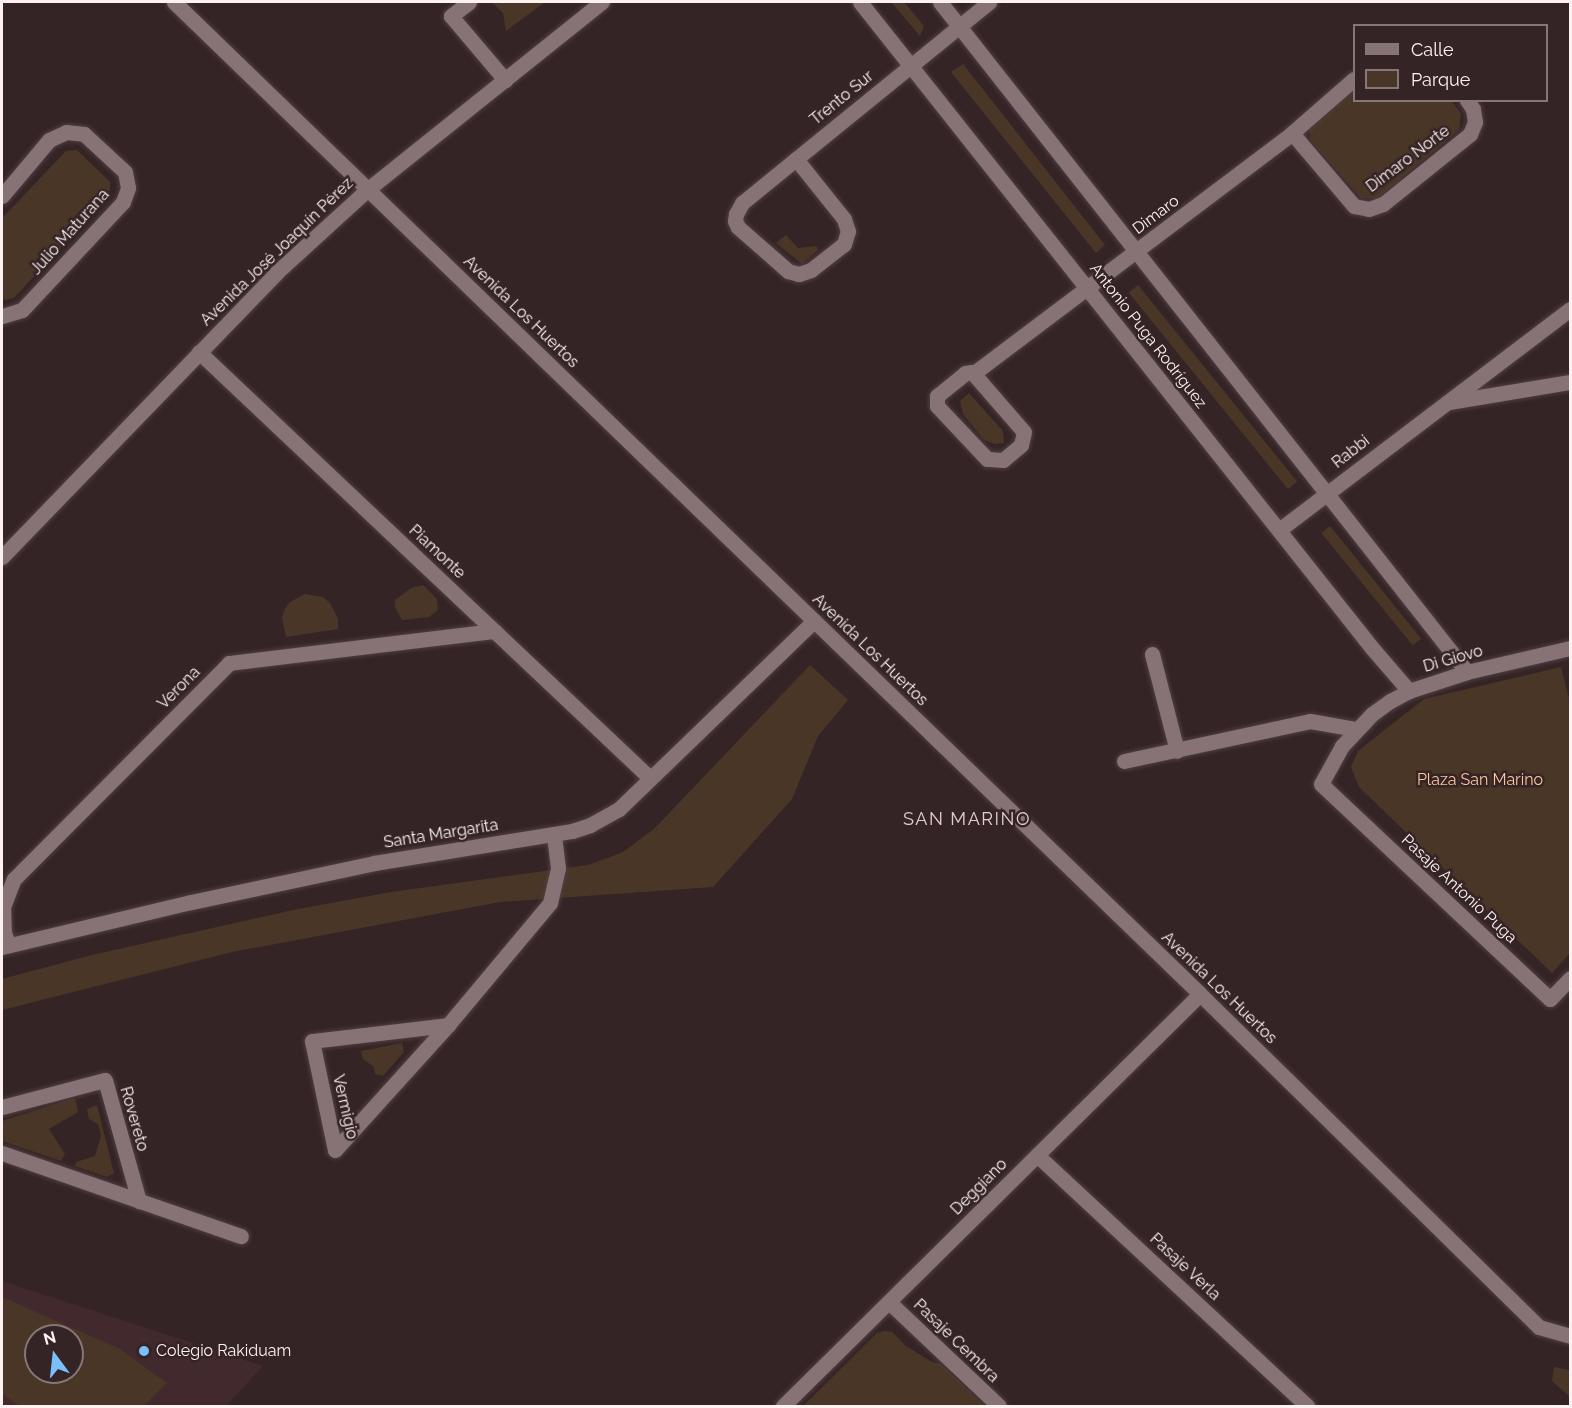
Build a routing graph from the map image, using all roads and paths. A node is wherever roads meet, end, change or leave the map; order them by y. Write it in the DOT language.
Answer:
graph roads {
  1 [pos="174,2"];
  2 [pos="469,2"];
  3 [pos="860,2"];
  4 [pos="940,2"];
  5 [pos="989,2"];
  6 [pos="598,3"];
  7 [pos="959,26"];
  8 [pos="910,66"];
  9 [pos="505,80"];
  10 [pos="1353,80"];
  11 [pos="1468,102"];
  12 [pos="1292,133"];
  13 [pos="796,159"];
  14 [pos="367,190"];
  15 [pos="2,196"];
  16 [pos="1137,252"];
  17 [pos="1088,288"];
  18 [pos="1570,309"];
  19 [pos="2,316"];
  20 [pos="199,352"];
  21 [pos="974,373"];
  22 [pos="1570,382"];
  23 [pos="1446,402"];
  24 [pos="1327,494"];
  25 [pos="1279,530"];
  26 [pos="2,557"];
  27 [pos="814,621"];
  28 [pos="494,631"];
  29 [pos="1570,648"];
  30 [pos="1152,654"];
  31 [pos="1467,672"];
  32 [pos="1409,691"];
  33 [pos="1356,729"];
  34 [pos="1177,751"];
  35 [pos="1124,761"];
  36 [pos="650,778"];
  37 [pos="1321,784"];
  38 [pos="554,834"];
  39 [pos="5,946"];
  40 [pos="1570,978"];
  41 [pos="1200,994"];
  42 [pos="448,1024"];
  43 [pos="2,1107"];
  44 [pos="2,1153"];
  45 [pos="1037,1155"];
  46 [pos="139,1201"];
  47 [pos="241,1236"];
  48 [pos="889,1302"];
  49 [pos="1570,1336"];
  50 [pos="783,1407"];
  51 [pos="999,1407"];
  52 [pos="1307,1407"];
  1 -- 14 [label="street, Avenida Los Huertos"];
  2 -- 9 [label="street"];
  3 -- 8 [label="street, Antonio Puga Rodríguez"];
  4 -- 7 [label="street"];
  5 -- 7 [label="street, Trento Sur"];
  6 -- 9 [label="street, Avenida José Joaquín Pérez"];
  7 -- 8 [label="street, Trento Sur"];
  7 -- 16 [label="street"];
  8 -- 13 [label="street, Trento Sur"];
  8 -- 17 [label="street, Antonio Puga Rodríguez"];
  9 -- 14 [label="street, Avenida José Joaquín Pérez"];
  10 -- 12 [label="street, Dimaro"];
  11 -- 12 [label="street, Dimaro Norte"];
  12 -- 16 [label="street, Dimaro"];
  13 -- 13 [label="street, Trento Sur"];
  14 -- 20 [label="street, Avenida José Joaquín Pérez"];
  14 -- 27 [label="street, Avenida Los Huertos"];
  15 -- 19 [label="street, Julio Maturana"];
  16 -- 17 [label="street, Dimaro"];
  16 -- 24 [label="street"];
  17 -- 21 [label="street, Dimaro"];
  17 -- 25 [label="street, Antonio Puga Rodríguez"];
  18 -- 23 [label="street, Rabbi"];
  20 -- 26 [label="street, Avenida José Joaquín Pérez"];
  20 -- 28 [label="street, Piamonte"];
  21 -- 21 [label="street, Dimaro"];
  22 -- 23 [label="street, Rabbi"];
  23 -- 24 [label="street, Rabbi"];
  24 -- 25 [label="street, Rabbi"];
  24 -- 31 [label="street"];
  25 -- 32 [label="street, Antonio Puga Rodríguez"];
  27 -- 36 [label="street, Santa Margarita"];
  27 -- 41 [label="street, Avenida Los Huertos"];
  28 -- 36 [label="street, Piamonte"];
  28 -- 39 [label="street, Verona"];
  29 -- 31 [label="street, Di Giovo"];
  30 -- 34 [label="street"];
  31 -- 32 [label="street, Di Giovo"];
  32 -- 33 [label="street, Di Giovo"];
  33 -- 34 [label="street"];
  33 -- 37 [label="street, Di Giovo"];
  34 -- 35 [label="street"];
  36 -- 38 [label="street, Santa Margarita"];
  37 -- 40 [label="street, Pasaje Antonio Puga"];
  38 -- 39 [label="street, Santa Margarita"];
  38 -- 42 [label="street, Vermigio"];
  41 -- 45 [label="street, Deggiano"];
  41 -- 49 [label="street, Avenida Los Huertos"];
  42 -- 42 [label="street, Vermigio"];
  43 -- 46 [label="street, Rovereto"];
  44 -- 46 [label="street"];
  45 -- 48 [label="street, Deggiano"];
  45 -- 52 [label="street, Pasaje Verla"];
  46 -- 47 [label="street"];
  48 -- 50 [label="street, Deggiano"];
  48 -- 51 [label="street, Pasaje Cembra"];
}
